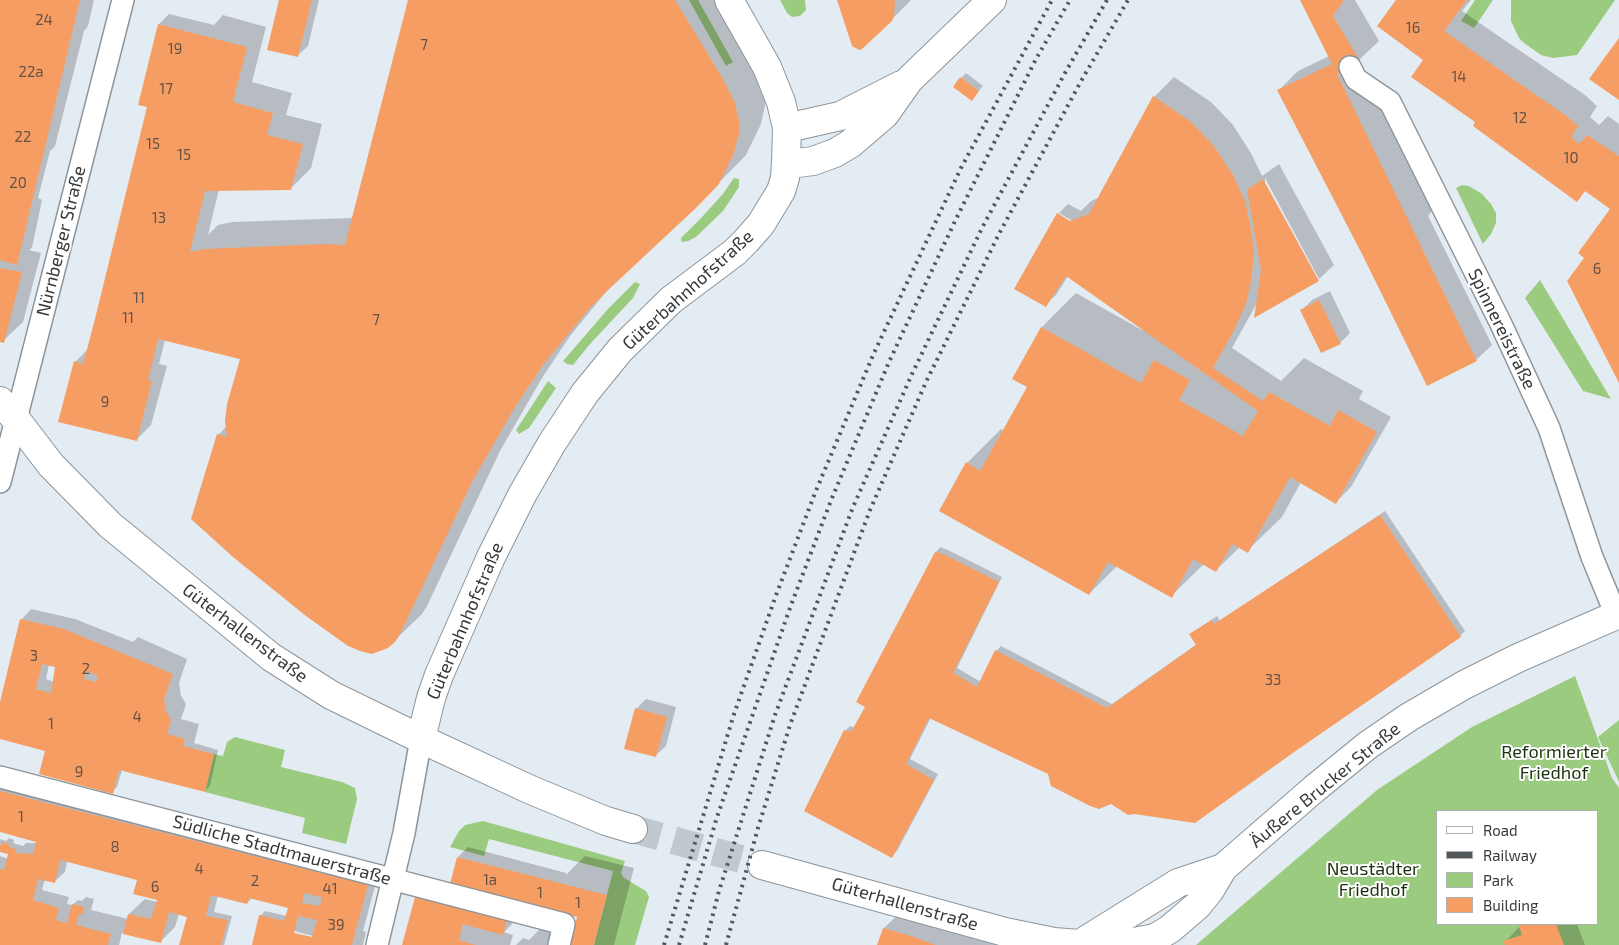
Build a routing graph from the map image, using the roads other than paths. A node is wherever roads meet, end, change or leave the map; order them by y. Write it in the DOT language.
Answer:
graph roads {
  1 [pos="123,0"];
  2 [pos="729,0"];
  3 [pos="992,0"];
  4 [pos="1350,67"];
  5 [pos="908,80"];
  6 [pos="786,128"];
  7 [pos="786,162"];
  8 [pos="8,409"];
  9 [pos="0,482"];
  10 [pos="1618,617"];
  11 [pos="421,739"];
  12 [pos="0,777"];
  13 [pos="633,829"];
  14 [pos="762,865"];
  15 [pos="393,879"];
  16 [pos="377,945"];
  17 [pos="559,945"];
  18 [pos="1078,945"];
  1 -- 8 [label="street, Nürnberger Straße"];
  2 -- 6 [label="street, Güterbahnhofstraße"];
  3 -- 5 [label="street"];
  4 -- 10 [label="street, Spinnereistraße"];
  5 -- 6 [label="street"];
  5 -- 7 [label="street"];
  6 -- 7 [label="street, Güterbahnhofstraße"];
  7 -- 11 [label="street, Güterbahnhofstraße"];
  8 -- 9 [label="street, Nürnberger Straße"];
  8 -- 11 [label="street, Güterhallenstraße"];
  10 -- 18 [label="street, Äußere Brucker Straße"];
  11 -- 13 [label="street, Güterhallenstraße"];
  11 -- 15 [label="street"];
  12 -- 15 [label="street, Südliche Stadtmauerstraße"];
  14 -- 18 [label="street, Güterhallenstraße"];
  15 -- 16 [label="street"];
  15 -- 17 [label="street, Südliche Stadtmauerstraße"];
}
